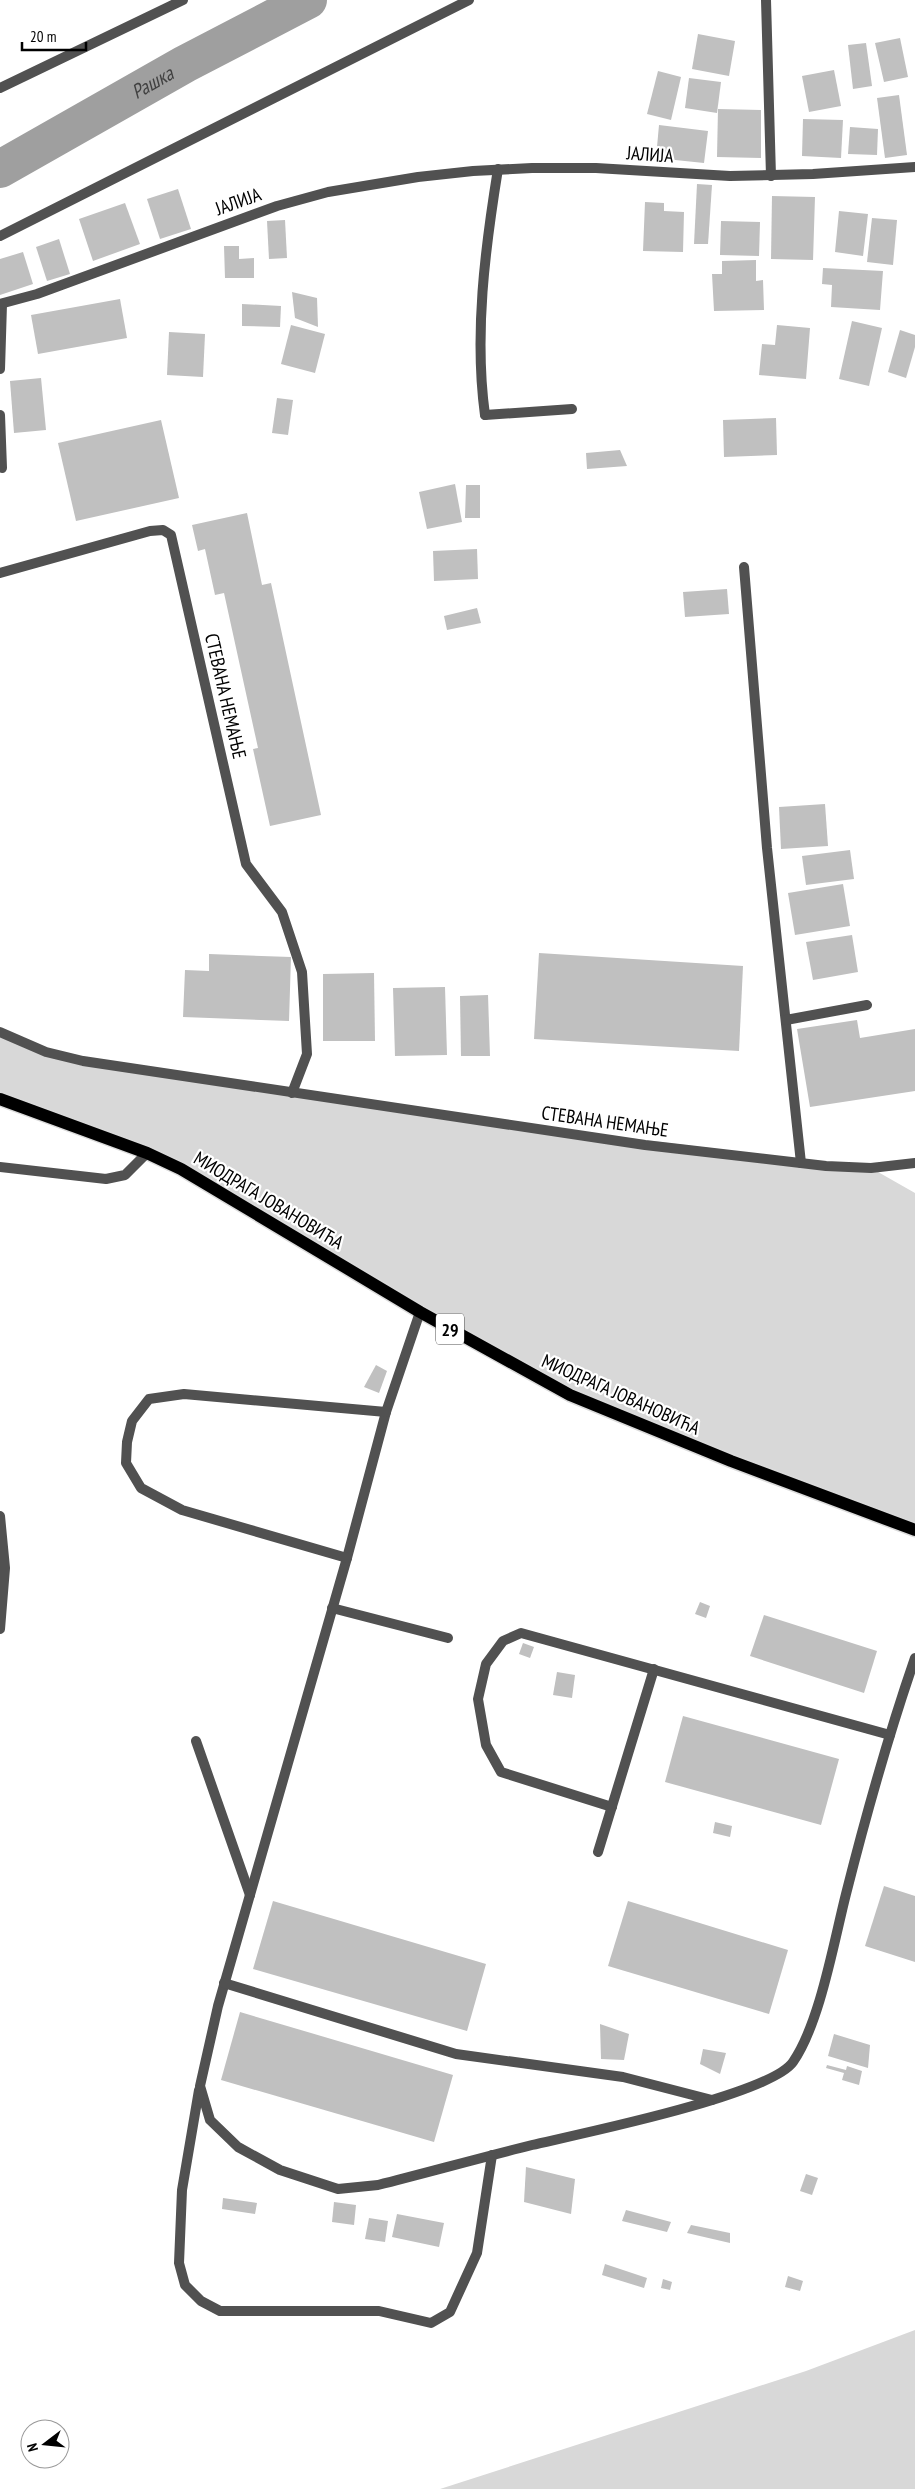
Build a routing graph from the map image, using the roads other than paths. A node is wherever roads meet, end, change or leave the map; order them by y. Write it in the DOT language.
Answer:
graph roads {
  1 [pos="183,0"];
  2 [pos="469,0"];
  3 [pos="766,0"];
  4 [pos="0,88"];
  5 [pos="915,167"];
  6 [pos="498,169"];
  7 [pos="771,176"];
  8 [pos="0,236"];
  9 [pos="1,304"];
  10 [pos="0,369"];
  11 [pos="572,409"];
  12 [pos="0,415"];
  13 [pos="2,468"];
  14 [pos="744,567"];
  15 [pos="0,574"];
  16 [pos="868,1005"];
  17 [pos="786,1020"];
  18 [pos="0,1032"];
  19 [pos="292,1093"];
  20 [pos="0,1099"];
  21 [pos="147,1153"];
  22 [pos="802,1163"];
  23 [pos="915,1163"];
  24 [pos="0,1167"];
  25 [pos="420,1312"];
  26 [pos="386,1412"];
  27 [pos="0,1516"];
  28 [pos="915,1530"];
  29 [pos="347,1558"];
  30 [pos="332,1608"];
  31 [pos="0,1629"];
  32 [pos="448,1638"];
  33 [pos="915,1658"];
  34 [pos="654,1669"];
  35 [pos="890,1735"];
  36 [pos="196,1741"];
  37 [pos="612,1807"];
  38 [pos="598,1852"];
  39 [pos="250,1894"];
  40 [pos="224,1983"];
  41 [pos="200,2086"];
  42 [pos="713,2100"];
  43 [pos="492,2155"];
  1 -- 4 [label="street"];
  2 -- 8 [label="street"];
  3 -- 7 [label="street"];
  5 -- 7 [label="street, ЈАЛИЈА"];
  6 -- 7 [label="street, ЈАЛИЈА"];
  6 -- 9 [label="street, ЈАЛИЈА"];
  6 -- 11 [label="street"];
  9 -- 10 [label="street"];
  12 -- 13 [label="street"];
  14 -- 17 [label="street"];
  15 -- 19 [label="street, СТЕВАНА НЕМАЊЕ"];
  16 -- 17 [label="street"];
  17 -- 22 [label="street"];
  18 -- 19 [label="street, СТЕВАНА НЕМАЊЕ"];
  19 -- 22 [label="street, СТЕВАНА НЕМАЊЕ"];
  20 -- 21 [label="main road, МИОДРАГА ЈОВАНОВИЋА / 29"];
  21 -- 24 [label="street"];
  21 -- 25 [label="main road, МИОДРАГА ЈОВАНОВИЋА / 29"];
  22 -- 23 [label="street, СТЕВАНА НЕМАЊЕ"];
  25 -- 26 [label="street"];
  25 -- 28 [label="main road, МИОДРАГА ЈОВАНОВИЋА / 29"];
  26 -- 29 [label="street"];
  26 -- 29 [label="street"];
  27 -- 31 [label="street"];
  29 -- 30 [label="street"];
  30 -- 32 [label="street"];
  30 -- 39 [label="street"];
  33 -- 35 [label="street"];
  34 -- 35 [label="street"];
  34 -- 37 [label="street"];
  34 -- 37 [label="street"];
  35 -- 42 [label="street"];
  36 -- 39 [label="street"];
  37 -- 38 [label="street"];
  39 -- 40 [label="street"];
  40 -- 41 [label="street"];
  40 -- 42 [label="street"];
  41 -- 43 [label="street"];
  41 -- 43 [label="street"];
  42 -- 43 [label="street"];
}
